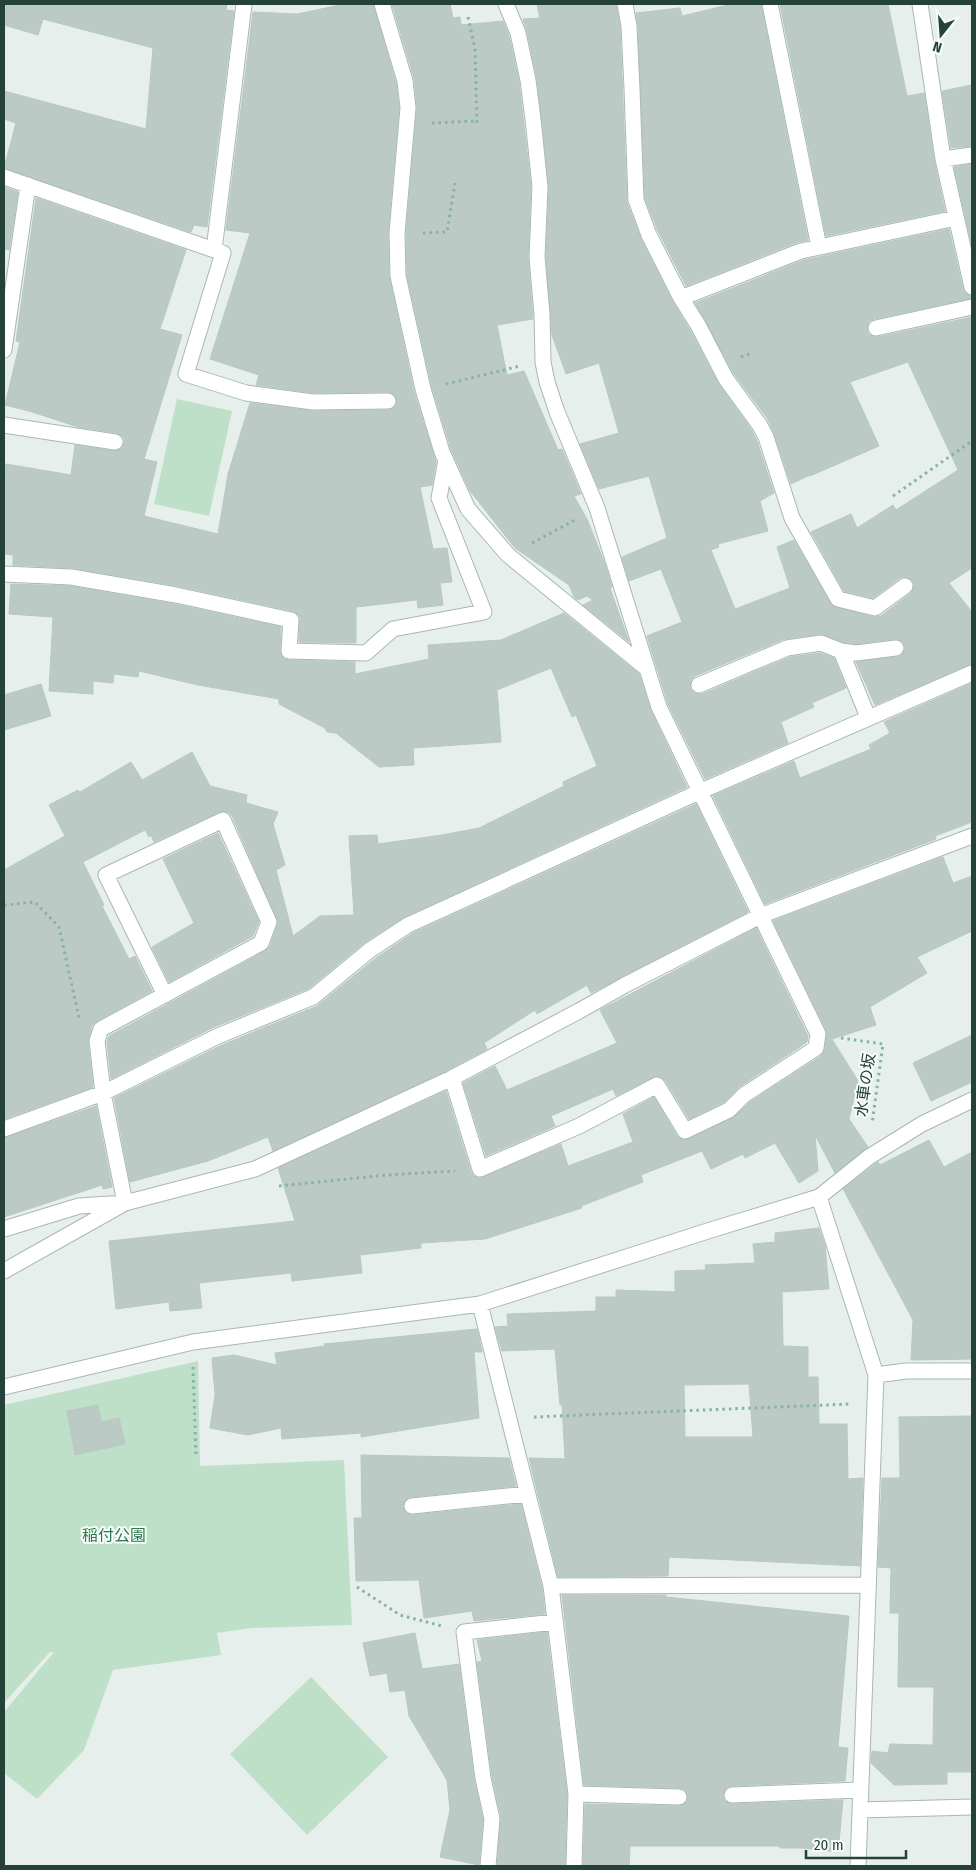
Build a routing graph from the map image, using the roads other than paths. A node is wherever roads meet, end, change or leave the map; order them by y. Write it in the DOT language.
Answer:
graph roads {
  1 [pos="244,4"];
  2 [pos="382,4"];
  3 [pos="506,4"];
  4 [pos="625,4"];
  5 [pos="770,4"];
  6 [pos="920,4"];
  7 [pos="972,155"];
  8 [pos="943,159"];
  9 [pos="4,177"];
  10 [pos="28,185"];
  11 [pos="956,218"];
  12 [pos="819,247"];
  13 [pos="214,250"];
  14 [pos="972,287"];
  15 [pos="681,298"];
  16 [pos="972,307"];
  17 [pos="876,328"];
  18 [pos="4,350"];
  19 [pos="388,401"];
  20 [pos="4,425"];
  21 [pos="115,442"];
  22 [pos="446,460"];
  23 [pos="4,574"];
  24 [pos="905,586"];
  25 [pos="896,648"];
  26 [pos="841,651"];
  27 [pos="646,668"];
  28 [pos="972,673"];
  29 [pos="699,686"];
  30 [pos="868,717"];
  31 [pos="699,792"];
  32 [pos="972,836"];
  33 [pos="760,916"];
  34 [pos="165,995"];
  35 [pos="452,1078"];
  36 [pos="103,1093"];
  37 [pos="972,1100"];
  38 [pos="4,1129"];
  39 [pos="819,1197"];
  40 [pos="124,1203"];
  41 [pos="4,1229"];
  42 [pos="4,1272"];
  43 [pos="480,1304"];
  44 [pos="972,1371"];
  45 [pos="876,1375"];
  46 [pos="4,1387"];
  47 [pos="527,1494"];
  48 [pos="412,1506"];
  49 [pos="867,1585"];
  50 [pos="551,1586"];
  51 [pos="555,1622"];
  52 [pos="860,1790"];
  53 [pos="576,1794"];
  54 [pos="732,1796"];
  55 [pos="679,1797"];
  56 [pos="972,1807"];
  57 [pos="860,1810"];
  58 [pos="488,1866"];
  59 [pos="574,1866"];
  60 [pos="858,1866"];
  1 -- 13 [label="street"];
  2 -- 22 [label="street"];
  3 -- 27 [label="street"];
  4 -- 15 [label="street"];
  5 -- 12 [label="street"];
  6 -- 8 [label="street"];
  7 -- 8 [label="street"];
  8 -- 11 [label="street"];
  9 -- 10 [label="street"];
  10 -- 13 [label="street"];
  10 -- 18 [label="street"];
  11 -- 12 [label="street"];
  11 -- 14 [label="street"];
  12 -- 15 [label="street"];
  13 -- 19 [label="street"];
  15 -- 24 [label="street"];
  16 -- 17 [label="street"];
  20 -- 21 [label="street"];
  22 -- 23 [label="street"];
  22 -- 27 [label="street"];
  25 -- 26 [label="street"];
  26 -- 29 [label="street"];
  26 -- 30 [label="street"];
  27 -- 31 [label="street"];
  28 -- 30 [label="street"];
  30 -- 31 [label="street"];
  31 -- 33 [label="street"];
  31 -- 36 [label="street"];
  32 -- 33 [label="street"];
  33 -- 35 [label="street"];
  33 -- 35 [label="street"];
  34 -- 34 [label="street"];
  34 -- 36 [label="street"];
  35 -- 40 [label="street"];
  36 -- 38 [label="street"];
  36 -- 40 [label="street"];
  37 -- 39 [label="street"];
  39 -- 43 [label="street"];
  39 -- 45 [label="street"];
  40 -- 41 [label="street"];
  40 -- 42 [label="street"];
  43 -- 46 [label="street"];
  43 -- 47 [label="street"];
  44 -- 45 [label="street"];
  45 -- 49 [label="street"];
  47 -- 48 [label="street"];
  47 -- 50 [label="street"];
  49 -- 50 [label="street"];
  49 -- 52 [label="street"];
  50 -- 51 [label="street"];
  51 -- 53 [label="street"];
  51 -- 58 [label="street"];
  52 -- 54 [label="street"];
  52 -- 57 [label="street"];
  53 -- 55 [label="street"];
  53 -- 59 [label="street"];
  56 -- 57 [label="street"];
  57 -- 60 [label="street"];
}
